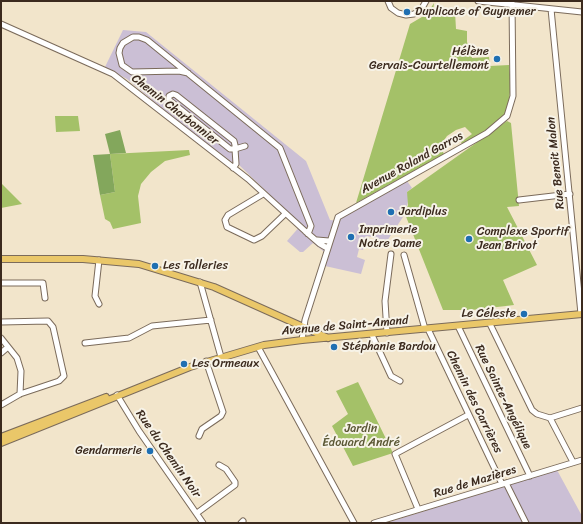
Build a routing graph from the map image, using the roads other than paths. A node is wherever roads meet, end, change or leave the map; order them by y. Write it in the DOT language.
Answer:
graph roads {
  1 [pos="388,1"];
  2 [pos="426,1"];
  3 [pos="478,1"];
  4 [pos="512,3"];
  5 [pos="552,9"];
  6 [pos="582,12"];
  7 [pos="1,24"];
  8 [pos="188,73"];
  9 [pos="245,146"];
  10 [pos="235,149"];
  11 [pos="233,168"];
  12 [pos="263,194"];
  13 [pos="570,194"];
  14 [pos="519,200"];
  15 [pos="285,214"];
  16 [pos="308,234"];
  17 [pos="317,240"];
  18 [pos="329,241"];
  19 [pos="327,248"];
  20 [pos="391,254"];
  21 [pos="404,255"];
  22 [pos="1,259"];
  23 [pos="99,260"];
  24 [pos="579,264"];
  25 [pos="200,282"];
  26 [pos="1,283"];
  27 [pos="45,298"];
  28 [pos="99,304"];
  29 [pos="582,314"];
  30 [pos="211,320"];
  31 [pos="1,322"];
  32 [pos="490,324"];
  33 [pos="303,326"];
  34 [pos="458,326"];
  35 [pos="427,329"];
  36 [pos="387,333"];
  37 [pos="372,335"];
  38 [pos="1,338"];
  39 [pos="329,338"];
  40 [pos="302,340"];
  41 [pos="85,343"];
  42 [pos="8,347"];
  43 [pos="258,347"];
  44 [pos="1,353"];
  45 [pos="221,357"];
  46 [pos="206,361"];
  47 [pos="400,381"];
  48 [pos="20,394"];
  49 [pos="117,395"];
  50 [pos="1,405"];
  51 [pos="582,408"];
  52 [pos="468,416"];
  53 [pos="550,418"];
  54 [pos="28,426"];
  55 [pos="31,432"];
  56 [pos="199,436"];
  57 [pos="3,440"];
  58 [pos="582,460"];
  59 [pos="573,462"];
  60 [pos="219,465"];
  61 [pos="530,476"];
  62 [pos="504,483"];
  63 [pos="418,509"];
  64 [pos="196,513"];
  65 [pos="203,523"];
  66 [pos="354,523"];
  67 [pos="374,523"];
  68 [pos="526,523"];
  1 -- 2 [label="street"];
  3 -- 4 [label="street"];
  4 -- 5 [label="street"];
  4 -- 18 [label="street, Avenue Roland Garros"];
  5 -- 6 [label="street"];
  5 -- 13 [label="street, Rue Benoit Malon"];
  7 -- 11 [label="street, Chemin Charbonnier"];
  8 -- 8 [label="street"];
  8 -- 16 [label="street"];
  9 -- 10 [label="street"];
  10 -- 10 [label="street"];
  10 -- 11 [label="street"];
  11 -- 12 [label="street, Chemin Charbonnier"];
  12 -- 15 [label="street, Chemin Charbonnier"];
  12 -- 15 [label="street"];
  13 -- 14 [label="street"];
  13 -- 24 [label="street, Rue Benoit Malon"];
  15 -- 16 [label="street, Chemin Charbonnier"];
  16 -- 17 [label="street, Chemin Charbonnier"];
  17 -- 18 [label="street, Chemin Charbonnier"];
  17 -- 19 [label="street, Chemin Charbonnier"];
  18 -- 19 [label="street, Avenue Roland Garros"];
  19 -- 33 [label="street, Avenue Roland Garros"];
  20 -- 36 [label="street"];
  21 -- 35 [label="street, Chemin des Carrières"];
  22 -- 23 [label="main road"];
  23 -- 25 [label="main road"];
  23 -- 28 [label="street"];
  24 -- 29 [label="street, Rue Benoit Malon"];
  25 -- 30 [label="street"];
  25 -- 33 [label="main road"];
  26 -- 27 [label="street"];
  29 -- 32 [label="main road, Avenue de Saint-Amand"];
  30 -- 41 [label="street"];
  30 -- 45 [label="street"];
  31 -- 48 [label="street"];
  32 -- 34 [label="main road, Avenue de Saint-Amand"];
  32 -- 53 [label="street"];
  33 -- 39 [label="main road"];
  33 -- 40 [label="street, Avenue Roland Garros"];
  34 -- 35 [label="main road, Avenue de Saint-Amand"];
  34 -- 61 [label="street, Rue Sainte-Angélique"];
  35 -- 36 [label="main road, Avenue de Saint-Amand"];
  35 -- 52 [label="street, Chemin des Carrières"];
  36 -- 37 [label="main road, Avenue de Saint-Amand"];
  37 -- 39 [label="main road, Avenue de Saint-Amand"];
  37 -- 47 [label="street"];
  38 -- 42 [label="street"];
  39 -- 40 [label="main road, Avenue de Saint-Amand"];
  40 -- 43 [label="main road, Avenue de Saint-Amand"];
  42 -- 44 [label="street"];
  42 -- 48 [label="street"];
  43 -- 45 [label="main road, Avenue de Saint-Amand"];
  43 -- 66 [label="street"];
  45 -- 46 [label="main road, Avenue de Saint-Amand"];
  46 -- 49 [label="main road, Avenue de Saint-Amand"];
  46 -- 56 [label="street"];
  48 -- 50 [label="street"];
  49 -- 54 [label="main road, Avenue de Saint-Amand"];
  49 -- 55 [label="main road, Avenue de Saint-Amand"];
  49 -- 64 [label="street, Rue du Chemin Noir"];
  51 -- 53 [label="street"];
  52 -- 62 [label="street, Chemin des Carrières"];
  52 -- 63 [label="street"];
  53 -- 59 [label="street"];
  54 -- 55 [label="main road"];
  54 -- 57 [label="main road, Avenue de Saint-Amand"];
  55 -- 57 [label="main road, Avenue de Saint-Amand"];
  58 -- 59 [label="street, Rue de Mazières"];
  59 -- 61 [label="street, Rue de Mazières"];
  60 -- 64 [label="street"];
  61 -- 62 [label="street, Rue de Mazières"];
  62 -- 63 [label="street, Rue de Mazières"];
  62 -- 68 [label="street, Chemin des Carrières"];
  63 -- 67 [label="street, Rue de Mazières"];
  64 -- 65 [label="street, Rue du Chemin Noir"];
}
